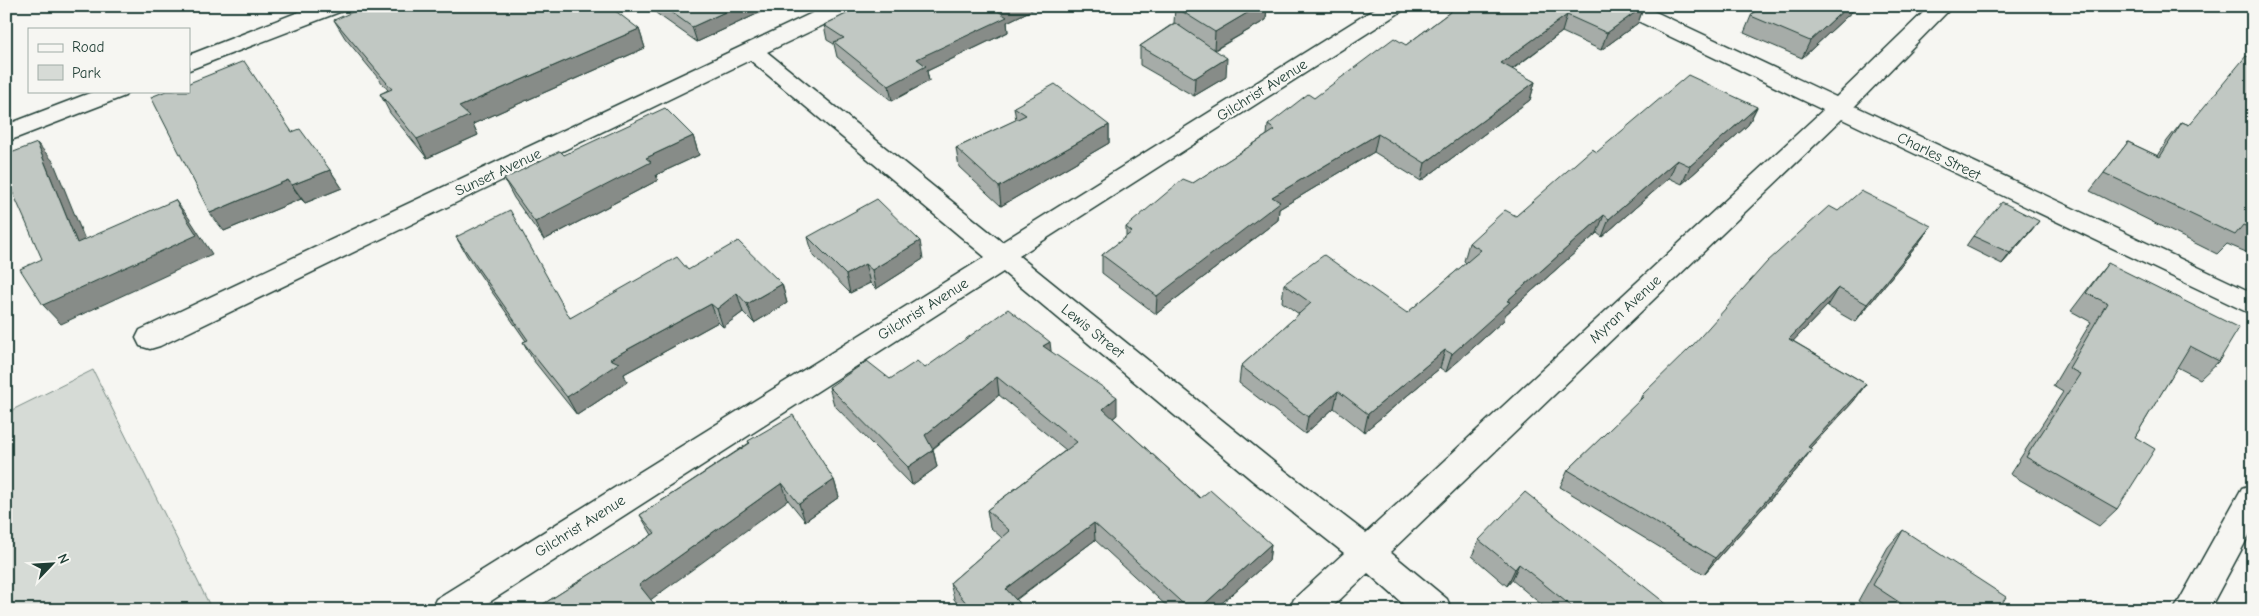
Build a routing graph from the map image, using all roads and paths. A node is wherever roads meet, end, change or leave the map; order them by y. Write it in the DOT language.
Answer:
graph roads {
  1 [pos="334,6"];
  2 [pos="845,6"];
  3 [pos="1394,6"];
  4 [pos="1625,6"];
  5 [pos="1942,6"];
  6 [pos="752,51"];
  7 [pos="190,63"];
  8 [pos="114,92"];
  9 [pos="1839,108"];
  10 [pos="6,134"];
  11 [pos="1004,258"];
  12 [pos="2253,305"];
  13 [pos="150,338"];
  14 [pos="2253,497"];
  15 [pos="1366,552"];
  16 [pos="448,610"];
  17 [pos="1306,610"];
  18 [pos="1435,610"];
  19 [pos="2191,610"];
  1 -- 7 [label="street"];
  2 -- 6 [label="street, Sunset Avenue"];
  3 -- 11 [label="street, Gilchrist Avenue"];
  4 -- 9 [label="street, Charles Street"];
  5 -- 9 [label="street, Myran Avenue"];
  6 -- 11 [label="street, Lewis Street"];
  6 -- 13 [label="street, Sunset Avenue"];
  8 -- 10 [label="street"];
  9 -- 12 [label="street, Charles Street"];
  9 -- 15 [label="street, Myran Avenue"];
  11 -- 15 [label="street, Lewis Street"];
  11 -- 16 [label="street, Gilchrist Avenue"];
  14 -- 19 [label="street"];
  15 -- 17 [label="street, Myran Avenue"];
  15 -- 18 [label="street, Lewis Street"];
}
